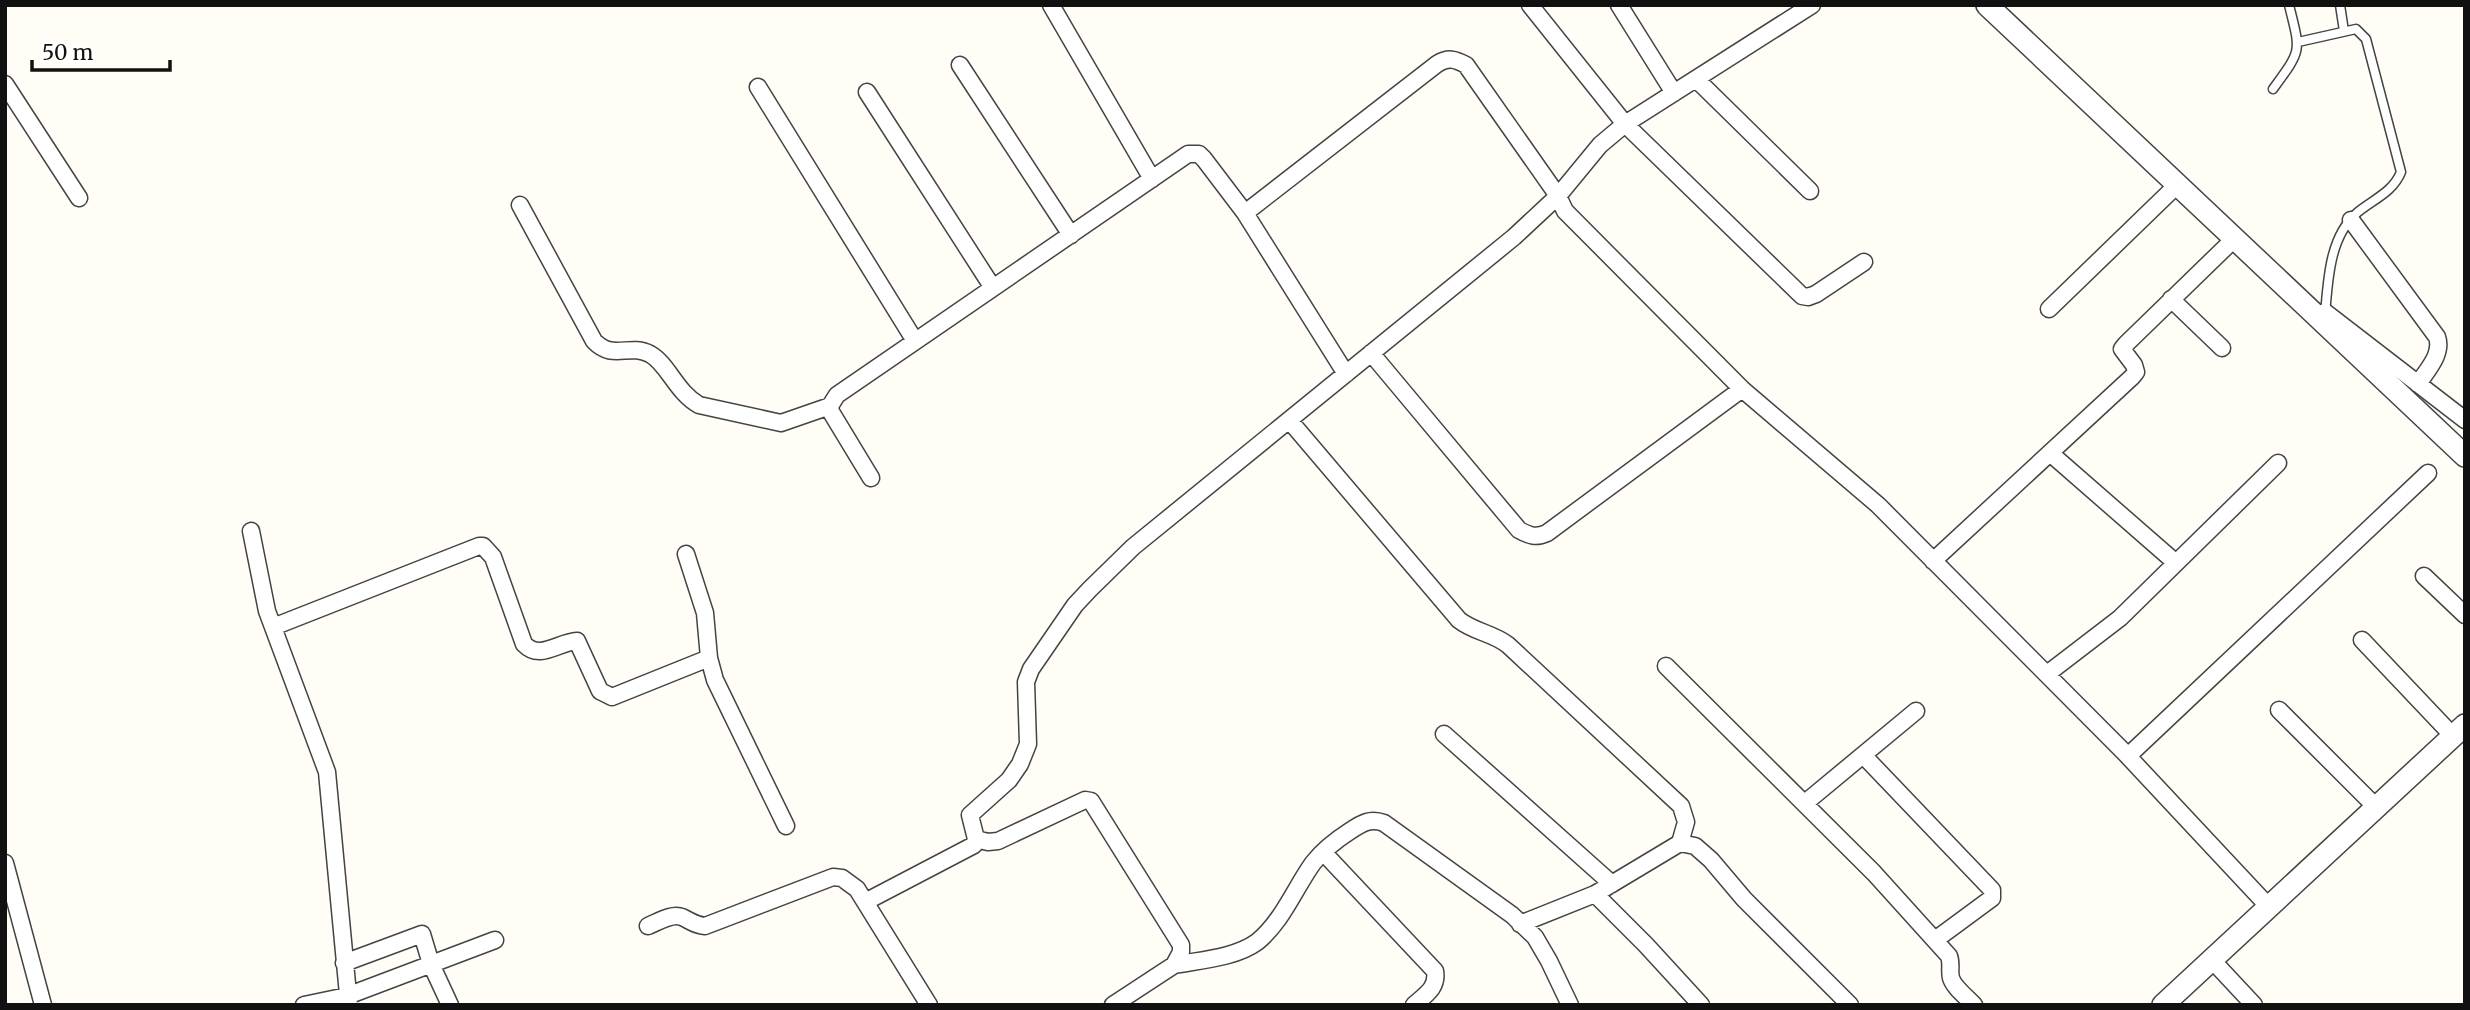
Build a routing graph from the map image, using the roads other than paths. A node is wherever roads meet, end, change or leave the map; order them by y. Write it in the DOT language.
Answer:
graph roads {
  1 [pos="1051,5"];
  2 [pos="1530,5"];
  3 [pos="1619,5"];
  4 [pos="1812,5"];
  5 [pos="1987,5"];
  6 [pos="2289,5"];
  7 [pos="2340,5"];
  8 [pos="2344,31"];
  9 [pos="2298,42"];
  10 [pos="960,65"];
  11 [pos="1696,79"];
  12 [pos="5,84"];
  13 [pos="758,87"];
  14 [pos="2273,89"];
  15 [pos="867,92"];
  16 [pos="1674,93"];
  17 [pos="1625,124"];
  18 [pos="1152,179"];
  19 [pos="2175,186"];
  20 [pos="1810,191"];
  21 [pos="1558,196"];
  22 [pos="79,198"];
  23 [pos="520,205"];
  24 [pos="1245,213"];
  25 [pos="2351,220"];
  26 [pos="1071,235"];
  27 [pos="2233,240"];
  28 [pos="1864,262"];
  29 [pos="993,288"];
  30 [pos="2171,299"];
  31 [pos="2049,310"];
  32 [pos="2324,318"];
  33 [pos="915,341"];
  34 [pos="2222,348"];
  35 [pos="1371,353"];
  36 [pos="1346,374"];
  37 [pos="2418,384"];
  38 [pos="1742,389"];
  39 [pos="830,407"];
  40 [pos="1289,420"];
  41 [pos="2465,420"];
  42 [pos="2050,453"];
  43 [pos="2465,456"];
  44 [pos="2278,463"];
  45 [pos="2428,473"];
  46 [pos="871,478"];
  47 [pos="251,531"];
  48 [pos="686,554"];
  49 [pos="1933,561"];
  50 [pos="2176,564"];
  51 [pos="2424,576"];
  52 [pos="2465,615"];
  53 [pos="273,627"];
  54 [pos="2362,640"];
  55 [pos="709,659"];
  56 [pos="1666,666"];
  57 [pos="2047,674"];
  58 [pos="2279,710"];
  59 [pos="1916,711"];
  60 [pos="2459,730"];
  61 [pos="1444,734"];
  62 [pos="1863,755"];
  63 [pos="2128,756"];
  64 [pos="1805,803"];
  65 [pos="2376,807"];
  66 [pos="786,826"];
  67 [pos="976,839"];
  68 [pos="1680,843"];
  69 [pos="1323,852"];
  70 [pos="5,863"];
  71 [pos="1612,884"];
  72 [pos="1595,894"];
  73 [pos="865,902"];
  74 [pos="10,903"];
  75 [pos="2269,907"];
  76 [pos="1520,924"];
  77 [pos="648,926"];
  78 [pos="495,940"];
  79 [pos="1935,940"];
  80 [pos="2211,960"];
  81 [pos="344,963"];
  82 [pos="431,964"];
  83 [pos="1174,965"];
  84 [pos="348,1000"];
  85 [pos="43,1005"];
  86 [pos="304,1005"];
  87 [pos="450,1005"];
  88 [pos="929,1005"];
  89 [pos="1113,1005"];
  90 [pos="1414,1005"];
  91 [pos="1570,1005"];
  92 [pos="1701,1005"];
  93 [pos="1850,1005"];
  94 [pos="1974,1005"];
  95 [pos="2163,1005"];
  96 [pos="2254,1005"];
  1 -- 18 [label="street"];
  2 -- 17 [label="street"];
  3 -- 16 [label="street"];
  4 -- 11 [label="street"];
  5 -- 19 [label="street"];
  6 -- 9 [label="lane"];
  7 -- 8 [label="lane"];
  8 -- 9 [label="lane"];
  8 -- 25 [label="lane"];
  9 -- 14 [label="lane"];
  10 -- 26 [label="street"];
  11 -- 16 [label="street"];
  11 -- 20 [label="street"];
  12 -- 22 [label="street"];
  13 -- 33 [label="street"];
  15 -- 29 [label="street"];
  16 -- 17 [label="street"];
  17 -- 21 [label="street"];
  17 -- 28 [label="street"];
  18 -- 24 [label="street"];
  18 -- 26 [label="street"];
  19 -- 27 [label="street"];
  19 -- 31 [label="street"];
  21 -- 24 [label="street"];
  21 -- 35 [label="street"];
  21 -- 38 [label="street"];
  23 -- 39 [label="street"];
  24 -- 36 [label="street"];
  25 -- 32 [label="lane"];
  25 -- 37 [label="street"];
  26 -- 29 [label="street"];
  27 -- 30 [label="street"];
  27 -- 32 [label="street"];
  29 -- 33 [label="street"];
  30 -- 34 [label="street"];
  30 -- 42 [label="street"];
  32 -- 37 [label="street"];
  32 -- 43 [label="street"];
  33 -- 39 [label="street"];
  35 -- 36 [label="street"];
  35 -- 38 [label="street"];
  36 -- 40 [label="street"];
  37 -- 41 [label="street"];
  38 -- 49 [label="street"];
  39 -- 46 [label="street"];
  40 -- 67 [label="street"];
  40 -- 68 [label="street"];
  42 -- 49 [label="street"];
  42 -- 50 [label="street"];
  44 -- 50 [label="street"];
  45 -- 63 [label="street"];
  47 -- 53 [label="street"];
  48 -- 55 [label="street"];
  49 -- 57 [label="street"];
  50 -- 57 [label="street"];
  51 -- 52 [label="street"];
  53 -- 55 [label="street"];
  53 -- 81 [label="street"];
  54 -- 60 [label="street"];
  55 -- 66 [label="street"];
  56 -- 64 [label="street"];
  57 -- 63 [label="street"];
  58 -- 65 [label="street"];
  59 -- 62 [label="street"];
  60 -- 65 [label="street"];
  61 -- 71 [label="street"];
  62 -- 64 [label="street"];
  62 -- 79 [label="street"];
  63 -- 75 [label="street"];
  64 -- 79 [label="street"];
  65 -- 75 [label="street"];
  67 -- 73 [label="street"];
  67 -- 83 [label="street"];
  68 -- 71 [label="street"];
  68 -- 93 [label="street"];
  69 -- 76 [label="street"];
  69 -- 83 [label="street"];
  69 -- 90 [label="street"];
  70 -- 74 [label="street"];
  71 -- 72 [label="street"];
  72 -- 76 [label="street"];
  72 -- 92 [label="street"];
  73 -- 77 [label="street"];
  73 -- 88 [label="street"];
  74 -- 85 [label="street"];
  75 -- 80 [label="street"];
  76 -- 91 [label="street"];
  78 -- 82 [label="street"];
  79 -- 94 [label="street"];
  80 -- 95 [label="street"];
  80 -- 96 [label="street"];
  81 -- 82 [label="street"];
  81 -- 84 [label="street"];
  82 -- 84 [label="street"];
  82 -- 87 [label="street"];
  83 -- 89 [label="street"];
  84 -- 86 [label="street"];
}
